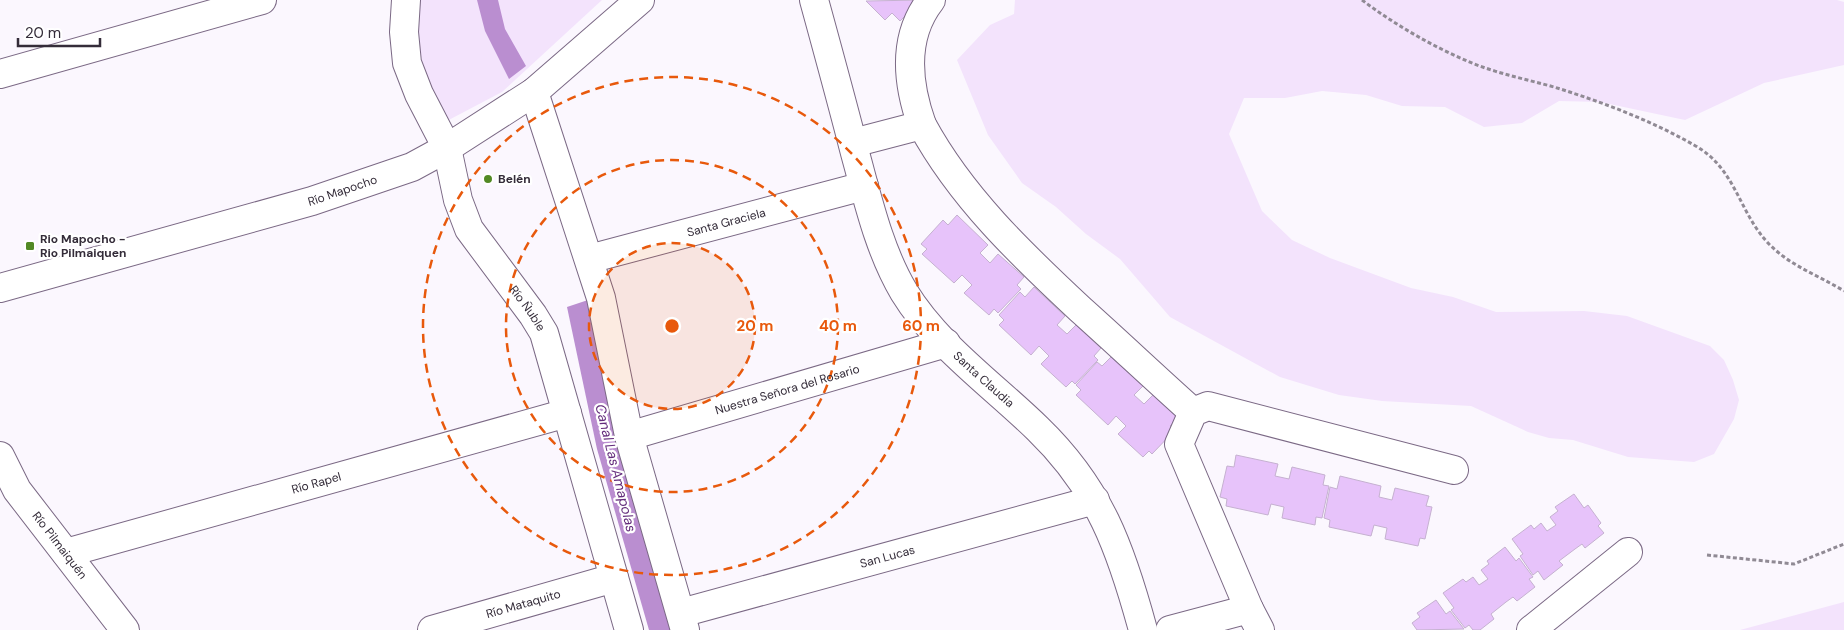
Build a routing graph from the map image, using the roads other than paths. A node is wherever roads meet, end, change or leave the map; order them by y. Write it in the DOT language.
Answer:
graph roads {
  1 [pos="262,0"];
  2 [pos="406,0"];
  3 [pos="640,0"];
  4 [pos="814,0"];
  5 [pos="931,0"];
  6 [pos="0,74"];
  7 [pos="534,92"];
  8 [pos="922,125"];
  9 [pos="852,143"];
  10 [pos="447,148"];
  11 [pos="864,186"];
  12 [pos="589,259"];
  13 [pos="0,288"];
  14 [pos="946,344"];
  15 [pos="1193,412"];
  16 [pos="567,413"];
  17 [pos="629,436"];
  18 [pos="0,456"];
  19 [pos="1454,470"];
  20 [pos="1095,500"];
  21 [pos="1628,552"];
  22 [pos="66,554"];
  23 [pos="614,578"];
  24 [pos="1254,619"];
  25 [pos="683,622"];
  26 [pos="125,630"];
  27 [pos="432,630"];
  28 [pos="629,630"];
  29 [pos="1143,630"];
  30 [pos="1170,630"];
  31 [pos="1531,630"];
  1 -- 6 [label="street"];
  2 -- 10 [label="street, Río Ñuble"];
  3 -- 7 [label="street, Río Mapocho"];
  4 -- 9 [label="street, Santa Claudia"];
  5 -- 8 [label="street"];
  7 -- 10 [label="street, Río Mapocho"];
  7 -- 12 [label="street"];
  8 -- 9 [label="street"];
  8 -- 15 [label="street"];
  9 -- 11 [label="street, Santa Claudia"];
  10 -- 13 [label="street, Río Mapocho"];
  10 -- 16 [label="street, Río Ñuble"];
  11 -- 12 [label="street, Santa Graciela"];
  11 -- 14 [label="street, Santa Claudia"];
  12 -- 17 [label="street"];
  14 -- 17 [label="street, Nuestra Señora del Rosario"];
  14 -- 20 [label="street, Santa Claudia"];
  15 -- 19 [label="street"];
  15 -- 24 [label="street"];
  16 -- 22 [label="street, Río Rapel"];
  16 -- 23 [label="street, Río Ñuble"];
  17 -- 25 [label="street"];
  18 -- 22 [label="street, Río Pilmaiquén"];
  20 -- 25 [label="street, San Lucas"];
  20 -- 29 [label="street, Santa Claudia"];
  21 -- 31 [label="street"];
  22 -- 26 [label="street, Río Pilmaiquén"];
  23 -- 27 [label="street, Río Mataquito"];
  23 -- 28 [label="street, Río Ñuble"];
  24 -- 30 [label="street"];
}
